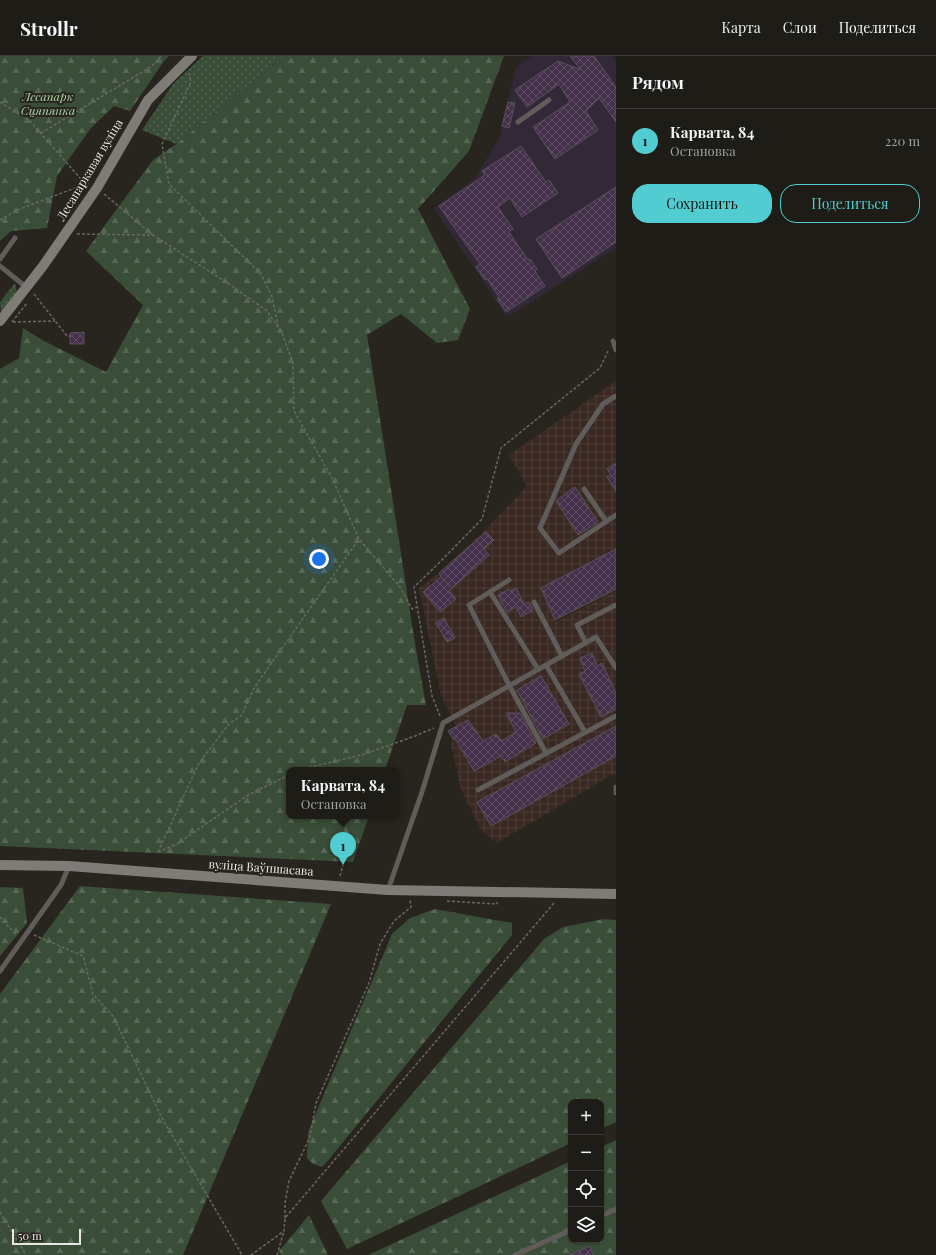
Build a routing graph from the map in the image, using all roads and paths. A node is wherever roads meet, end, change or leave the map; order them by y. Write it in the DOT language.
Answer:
graph roads {
  1 [pos="160,56"];
  2 [pos="189,58"];
  3 [pos="550,100"];
  4 [pos="0,102"];
  5 [pos="518,122"];
  6 [pos="41,133"];
  7 [pos="75,188"];
  8 [pos="97,188"];
  9 [pos="0,220"];
  10 [pos="65,235"];
  11 [pos="154,235"];
  12 [pos="15,238"];
  13 [pos="0,259"];
  14 [pos="0,266"];
  15 [pos="31,290"];
  16 [pos="56,320"];
  17 [pos="0,321"];
  18 [pos="13,322"];
  19 [pos="278,327"];
  20 [pos="70,336"];
  21 [pos="613,341"];
  22 [pos="616,350"];
  23 [pos="616,396"];
  24 [pos="584,489"];
  25 [pos="616,514"];
  26 [pos="606,521"];
  27 [pos="359,539"];
  28 [pos="509,580"];
  29 [pos="490,592"];
  30 [pos="534,602"];
  31 [pos="616,605"];
  32 [pos="417,607"];
  33 [pos="586,643"];
  34 [pos="562,656"];
  35 [pos="546,664"];
  36 [pos="616,668"];
  37 [pos="538,669"];
  38 [pos="509,685"];
  39 [pos="616,716"];
  40 [pos="443,724"];
  41 [pos="585,732"];
  42 [pos="546,753"];
  43 [pos="312,767"];
  44 [pos="286,776"];
  45 [pos="616,787"];
  46 [pos="478,790"];
  47 [pos="616,793"];
  48 [pos="0,865"];
  49 [pos="69,866"];
  50 [pos="388,890"];
  51 [pos="561,894"];
  52 [pos="616,894"];
  53 [pos="410,899"];
  54 [pos="442,901"];
  55 [pos="497,904"];
  56 [pos="0,916"];
  57 [pos="28,932"];
  58 [pos="20,942"];
  59 [pos="0,971"];
  60 [pos="616,1209"];
  61 [pos="0,1212"];
  62 [pos="604,1215"];
  63 [pos="285,1218"];
  64 [pos="568,1231"];
  65 [pos="284,1232"];
  66 [pos="26,1255"];
  67 [pos="242,1255"];
  68 [pos="251,1255"];
  69 [pos="277,1255"];
  70 [pos="515,1255"];
  1 -- 6 [label="path"];
  2 -- 8 [label="main road, Лесапаркавая вуліца"];
  2 -- 19 [label="path"];
  3 -- 5 [label="lane"];
  4 -- 6 [label="path"];
  6 -- 8 [label="path"];
  7 -- 9 [label="path"];
  8 -- 10 [label="main road, Лесапаркавая вуліца"];
  8 -- 11 [label="path"];
  10 -- 11 [label="path"];
  10 -- 15 [label="main road, Лесапаркавая вуліца"];
  11 -- 19 [label="path"];
  12 -- 13 [label="lane"];
  14 -- 15 [label="lane"];
  15 -- 16 [label="path"];
  15 -- 17 [label="main road, Лесапаркавая вуліца"];
  16 -- 18 [label="path"];
  16 -- 20 [label="path"];
  19 -- 27 [label="path"];
  21 -- 22 [label="lane"];
  21 -- 32 [label="path"];
  23 -- 26 [label="lane"];
  24 -- 26 [label="lane"];
  25 -- 26 [label="lane"];
  27 -- 32 [label="path"];
  27 -- 44 [label="path"];
  28 -- 29 [label="lane"];
  29 -- 37 [label="lane"];
  29 -- 38 [label="lane"];
  30 -- 34 [label="lane"];
  31 -- 33 [label="lane"];
  32 -- 40 [label="path"];
  33 -- 34 [label="lane"];
  33 -- 36 [label="lane"];
  34 -- 35 [label="lane"];
  35 -- 37 [label="lane"];
  35 -- 41 [label="lane"];
  37 -- 38 [label="lane"];
  38 -- 40 [label="lane"];
  38 -- 42 [label="lane"];
  39 -- 41 [label="lane"];
  40 -- 43 [label="path"];
  40 -- 50 [label="lane"];
  41 -- 42 [label="lane"];
  42 -- 46 [label="lane"];
  45 -- 47 [label="lane"];
  48 -- 49 [label="main road, вуліца Ваўпшасава"];
  49 -- 50 [label="main road, вуліца Ваўпшасава"];
  49 -- 57 [label="lane"];
  50 -- 51 [label="main road, вуліца Ваўпшасава"];
  51 -- 52 [label="main road, вуліца Ваўпшасава"];
  51 -- 63 [label="path"];
  53 -- 63 [label="path"];
  54 -- 55 [label="path"];
  56 -- 58 [label="path"];
  57 -- 58 [label="lane"];
  57 -- 67 [label="path"];
  58 -- 59 [label="lane"];
  60 -- 62 [label="lane"];
  61 -- 66 [label="path"];
  63 -- 65 [label="path"];
  64 -- 70 [label="lane"];
  65 -- 68 [label="path"];
  65 -- 69 [label="path"];
}
